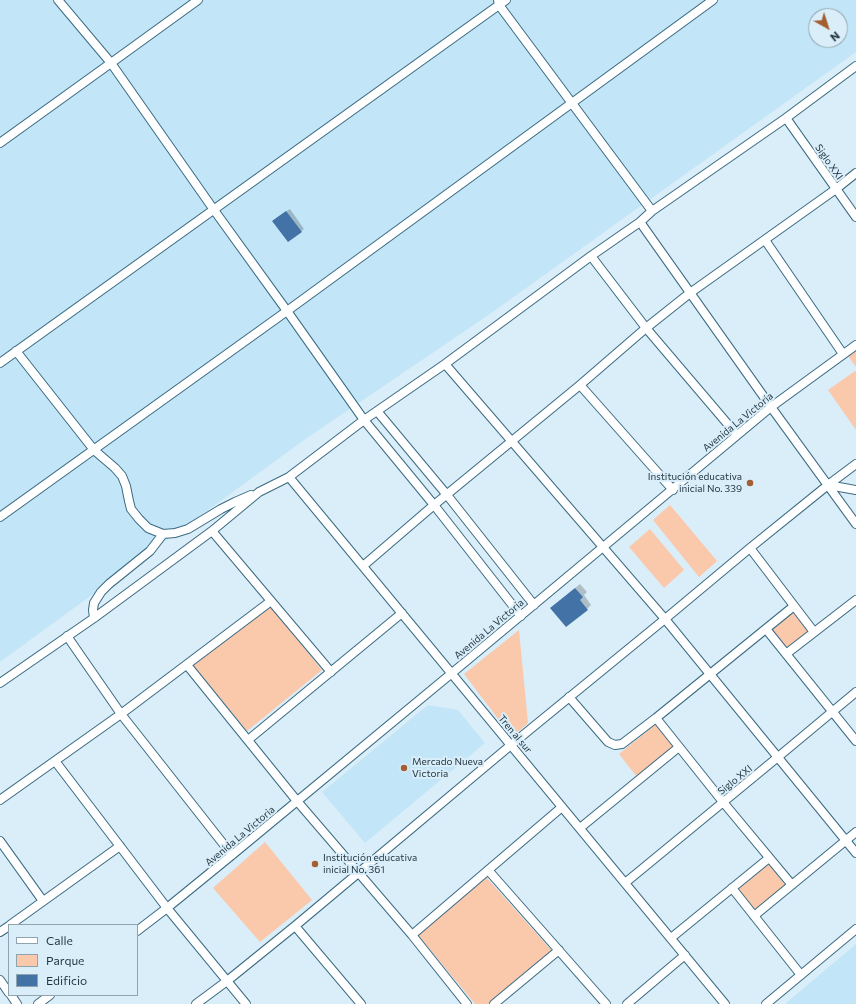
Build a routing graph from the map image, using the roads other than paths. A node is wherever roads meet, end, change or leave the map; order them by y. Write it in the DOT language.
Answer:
graph roads {
  1 [pos="58,0"];
  2 [pos="198,0"];
  3 [pos="713,0"];
  4 [pos="501,2"];
  5 [pos="111,64"];
  6 [pos="856,66"];
  7 [pos="572,103"];
  8 [pos="786,118"];
  9 [pos="0,143"];
  10 [pos="856,173"];
  11 [pos="836,189"];
  12 [pos="214,210"];
  13 [pos="652,211"];
  14 [pos="856,217"];
  15 [pos="640,222"];
  16 [pos="765,240"];
  17 [pos="591,256"];
  18 [pos="690,293"];
  19 [pos="287,311"];
  20 [pos="646,328"];
  21 [pos="856,345"];
  22 [pos="16,351"];
  23 [pos="0,352"];
  24 [pos="843,354"];
  25 [pos="3,361"];
  26 [pos="445,364"];
  27 [pos="580,385"];
  28 [pos="771,407"];
  29 [pos="377,411"];
  30 [pos="364,420"];
  31 [pos="737,436"];
  32 [pos="512,442"];
  33 [pos="94,450"];
  34 [pos="856,464"];
  35 [pos="289,476"];
  36 [pos="828,485"];
  37 [pos="673,490"];
  38 [pos="856,490"];
  39 [pos="259,492"];
  40 [pos="447,494"];
  41 [pos="434,505"];
  42 [pos="0,517"];
  43 [pos="856,524"];
  44 [pos="212,531"];
  45 [pos="163,534"];
  46 [pos="602,548"];
  47 [pos="750,548"];
  48 [pos="363,566"];
  49 [pos="856,600"];
  50 [pos="271,601"];
  51 [pos="534,605"];
  52 [pos="794,606"];
  53 [pos="402,613"];
  54 [pos="521,616"];
  55 [pos="94,618"];
  56 [pos="665,619"];
  57 [pos="766,629"];
  58 [pos="814,632"];
  59 [pos="67,636"];
  60 [pos="786,654"];
  61 [pos="187,665"];
  62 [pos="331,672"];
  63 [pos="452,674"];
  64 [pos="710,675"];
  65 [pos="0,684"];
  66 [pos="856,692"];
  67 [pos="569,697"];
  68 [pos="832,711"];
  69 [pos="121,714"];
  70 [pos="656,718"];
  71 [pos="248,740"];
  72 [pos="856,740"];
  73 [pos="511,745"];
  74 [pos="679,747"];
  75 [pos="778,757"];
  76 [pos="55,761"];
  77 [pos="0,800"];
  78 [pos="297,801"];
  79 [pos="723,802"];
  80 [pos="562,807"];
  81 [pos="580,828"];
  82 [pos="856,832"];
  83 [pos="0,841"];
  84 [pos="846,841"];
  85 [pos="120,846"];
  86 [pos="856,853"];
  87 [pos="232,856"];
  88 [pos="769,858"];
  89 [pos="488,870"];
  90 [pos="358,873"];
  91 [pos="625,883"];
  92 [pos="792,885"];
  93 [pos="732,888"];
  94 [pos="43,901"];
  95 [pos="167,908"];
  96 [pos="754,916"];
  97 [pos="10,924"];
  98 [pos="8,926"];
  99 [pos="295,926"];
  100 [pos="856,929"];
  101 [pos="138,930"];
  102 [pos="0,932"];
  103 [pos="412,935"];
  104 [pos="671,938"];
  105 [pos="559,950"];
  106 [pos="685,956"];
  107 [pos="801,975"];
  108 [pos="0,980"];
  109 [pos="227,981"];
  110 [pos="8,991"];
  111 [pos="49,996"];
  112 [pos="38,1004"];
  113 [pos="196,1004"];
  114 [pos="246,1004"];
  115 [pos="361,1004"];
  116 [pos="468,1004"];
  117 [pos="494,1004"];
  118 [pos="606,1004"];
  119 [pos="626,1004"];
  120 [pos="725,1004"];
  121 [pos="766,1004"];
  1 -- 5 [label="street"];
  2 -- 5 [label="street"];
  3 -- 7 [label="street"];
  4 -- 7 [label="street"];
  4 -- 12 [label="street"];
  5 -- 9 [label="street"];
  5 -- 12 [label="street"];
  6 -- 8 [label="street"];
  7 -- 13 [label="street"];
  7 -- 19 [label="street"];
  8 -- 11 [label="street, Siglo XXI"];
  8 -- 13 [label="street"];
  10 -- 11 [label="street"];
  11 -- 14 [label="street, Siglo XXI"];
  11 -- 16 [label="street"];
  12 -- 19 [label="street"];
  12 -- 22 [label="street"];
  13 -- 15 [label="street"];
  15 -- 17 [label="street"];
  15 -- 18 [label="street"];
  16 -- 18 [label="street"];
  16 -- 24 [label="street"];
  17 -- 20 [label="street"];
  17 -- 26 [label="street"];
  18 -- 20 [label="street"];
  18 -- 28 [label="street"];
  19 -- 30 [label="street"];
  19 -- 33 [label="street"];
  20 -- 27 [label="street"];
  20 -- 31 [label="street"];
  21 -- 24 [label="street, Avenida La Victoria"];
  22 -- 25 [label="street"];
  22 -- 33 [label="street"];
  23 -- 25 [label="street"];
  24 -- 28 [label="street, Avenida La Victoria"];
  26 -- 29 [label="street"];
  26 -- 32 [label="street"];
  27 -- 32 [label="street"];
  27 -- 37 [label="street"];
  28 -- 31 [label="street, Avenida La Victoria"];
  28 -- 36 [label="street"];
  29 -- 30 [label="street"];
  29 -- 40 [label="street"];
  30 -- 35 [label="street"];
  30 -- 41 [label="street"];
  31 -- 37 [label="street, Avenida La Victoria"];
  32 -- 40 [label="street"];
  32 -- 46 [label="street"];
  33 -- 42 [label="street"];
  33 -- 45 [label="street"];
  34 -- 36 [label="street"];
  35 -- 39 [label="street"];
  35 -- 48 [label="street, Tren al sur"];
  36 -- 38 [label="street"];
  36 -- 43 [label="street"];
  36 -- 47 [label="street"];
  37 -- 46 [label="street, Avenida La Victoria"];
  39 -- 44 [label="street"];
  39 -- 45 [label="street"];
  40 -- 41 [label="street"];
  40 -- 51 [label="street"];
  41 -- 48 [label="street"];
  41 -- 54 [label="street"];
  44 -- 50 [label="street"];
  44 -- 55 [label="street"];
  45 -- 55 [label="street"];
  46 -- 51 [label="street, Avenida La Victoria"];
  46 -- 56 [label="street"];
  47 -- 52 [label="street"];
  47 -- 56 [label="street"];
  48 -- 53 [label="street, Tren al sur"];
  49 -- 58 [label="street"];
  50 -- 61 [label="street"];
  50 -- 62 [label="street"];
  51 -- 54 [label="street, Avenida La Victoria"];
  52 -- 57 [label="street"];
  52 -- 58 [label="street"];
  53 -- 62 [label="street"];
  53 -- 63 [label="street, Tren al sur"];
  54 -- 63 [label="street, Avenida La Victoria"];
  55 -- 59 [label="street"];
  56 -- 64 [label="street"];
  56 -- 67 [label="street"];
  57 -- 60 [label="street"];
  57 -- 64 [label="street"];
  58 -- 60 [label="street"];
  59 -- 65 [label="street"];
  59 -- 69 [label="street"];
  60 -- 68 [label="street"];
  61 -- 69 [label="street"];
  61 -- 71 [label="street"];
  62 -- 71 [label="street"];
  63 -- 73 [label="street, Tren al sur"];
  63 -- 78 [label="street, Avenida La Victoria"];
  64 -- 70 [label="street"];
  64 -- 75 [label="street"];
  66 -- 68 [label="street, Siglo XXI"];
  67 -- 70 [label="street"];
  67 -- 73 [label="street"];
  68 -- 72 [label="street"];
  68 -- 75 [label="street, Siglo XXI"];
  69 -- 76 [label="street"];
  69 -- 87 [label="street"];
  70 -- 74 [label="street"];
  71 -- 78 [label="street"];
  73 -- 80 [label="street, Tren al sur"];
  73 -- 90 [label="street"];
  74 -- 79 [label="street"];
  74 -- 81 [label="street"];
  75 -- 79 [label="street, Siglo XXI"];
  75 -- 84 [label="street"];
  76 -- 77 [label="street"];
  76 -- 85 [label="street"];
  78 -- 87 [label="street, Avenida La Victoria"];
  78 -- 90 [label="street"];
  79 -- 88 [label="street"];
  79 -- 91 [label="street, Siglo XXI"];
  80 -- 81 [label="street, Tren al sur"];
  80 -- 89 [label="street"];
  81 -- 91 [label="street, Tren al sur"];
  82 -- 84 [label="street"];
  83 -- 94 [label="street"];
  84 -- 86 [label="street"];
  84 -- 92 [label="street"];
  85 -- 94 [label="street"];
  85 -- 95 [label="street"];
  87 -- 95 [label="street, Avenida La Victoria"];
  88 -- 92 [label="street"];
  88 -- 93 [label="street"];
  89 -- 103 [label="street"];
  89 -- 105 [label="street"];
  90 -- 99 [label="street"];
  90 -- 103 [label="street"];
  91 -- 104 [label="street, Tren al sur"];
  92 -- 96 [label="street"];
  93 -- 96 [label="street"];
  93 -- 104 [label="street"];
  94 -- 97 [label="street"];
  95 -- 101 [label="street, Avenida La Victoria"];
  95 -- 109 [label="street"];
  96 -- 107 [label="street"];
  98 -- 102 [label="street"];
  99 -- 109 [label="street"];
  99 -- 115 [label="street"];
  100 -- 107 [label="street"];
  103 -- 116 [label="street"];
  104 -- 106 [label="street, Tren al sur"];
  105 -- 117 [label="street"];
  105 -- 118 [label="street"];
  106 -- 119 [label="street"];
  106 -- 120 [label="street, Tren al sur"];
  107 -- 121 [label="street"];
  108 -- 110 [label="street"];
  109 -- 113 [label="street"];
  109 -- 114 [label="street"];
  111 -- 112 [label="street"];
}
